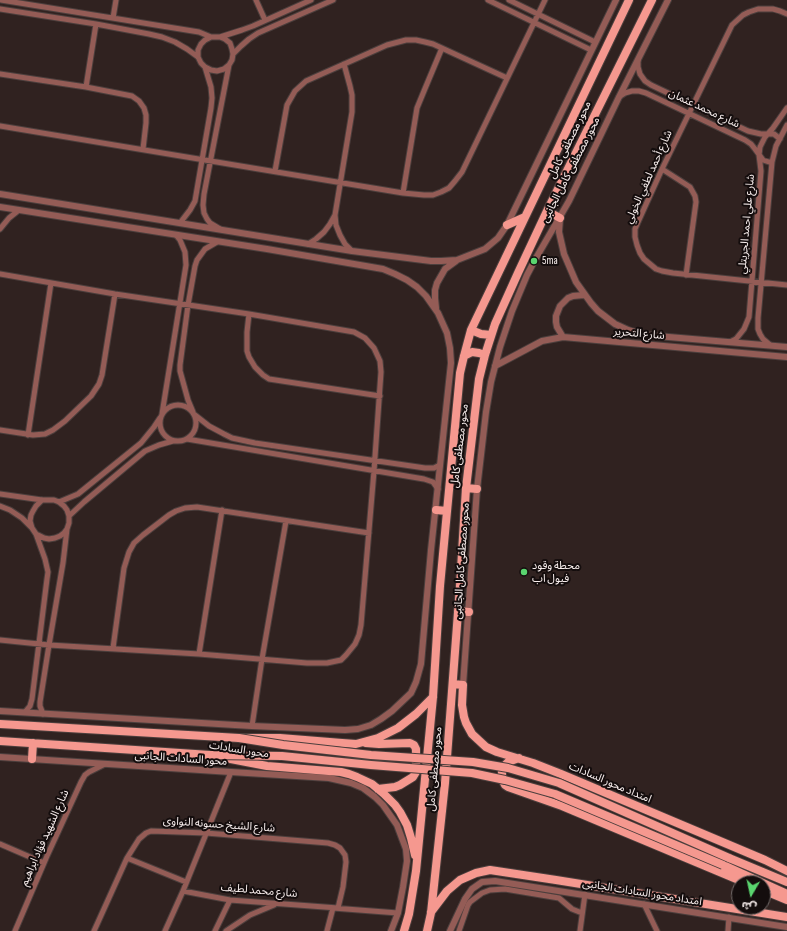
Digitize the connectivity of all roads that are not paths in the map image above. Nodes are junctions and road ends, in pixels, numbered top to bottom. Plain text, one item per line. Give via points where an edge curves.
1 (1, 0) edge
2 (116, 0) edge
3 (256, 0) edge
4 (311, 0) edge
5 (333, 0) edge
6 (488, 0) edge
7 (508, 0) edge
8 (545, 0) edge
9 (616, 0) edge
10 (629, 0) edge
11 (652, 0) edge
12 (668, 0) edge
13 (0, 9) edge
14 (538, 14) junction
15 (787, 14) edge
16 (113, 18) junction
17 (266, 20) junction
18 (534, 23) junction
19 (96, 24) junction
20 (211, 37) junction
21 (220, 37) junction
22 (595, 42) junction
23 (442, 48) junction
24 (591, 50) junction
25 (233, 54) junction
26 (198, 57) junction
27 (638, 59) junction
28 (344, 64) junction
29 (229, 65) junction
30 (205, 67) junction
31 (0, 74) edge
32 (507, 78) junction
33 (86, 88) junction
34 (619, 96) junction
35 (692, 105) junction
36 (787, 108) edge
37 (688, 113) junction
38 (787, 125) edge
39 (0, 126) edge
40 (768, 134) junction
41 (780, 139) junction
42 (143, 149) junction
43 (759, 155) junction
44 (202, 159) junction
45 (210, 161) junction
46 (772, 162) junction
47 (662, 169) junction
48 (275, 171) junction
49 (340, 182) junction
50 (403, 193) junction
51 (0, 194) edge
52 (0, 207) edge
53 (19, 210) junction
54 (547, 211) junction
55 (335, 215) junction
56 (526, 217) junction
57 (560, 218) junction
58 (180, 223) junction
59 (507, 224) junction
60 (0, 229) edge
61 (221, 230) junction
62 (176, 235) junction
63 (268, 238) junction
64 (217, 242) junction
65 (308, 244) junction
66 (267, 249) junction
67 (352, 251) junction
68 (457, 260) junction
69 (0, 274) edge
70 (686, 275) junction
71 (752, 282) junction
72 (761, 282) junction
73 (51, 283) junction
74 (787, 285) edge
75 (115, 294) junction
76 (584, 295) junction
77 (180, 304) junction
78 (188, 305) junction
79 (438, 313) junction
80 (249, 314) junction
81 (471, 330) junction
82 (491, 335) junction
83 (563, 337) junction
84 (730, 342) junction
85 (771, 346) junction
86 (787, 347) edge
87 (485, 355) junction
88 (464, 356) junction
89 (787, 357) edge
90 (495, 366) junction
91 (380, 396) junction
92 (194, 413) junction
93 (161, 416) junction
94 (0, 430) edge
95 (28, 434) junction
96 (187, 439) junction
97 (173, 441) junction
98 (375, 461) junction
99 (440, 465) junction
100 (374, 471) junction
101 (466, 488) junction
102 (438, 489) junction
103 (477, 489) junction
104 (0, 494) edge
105 (42, 500) junction
106 (59, 502) junction
107 (0, 506) edge
108 (222, 510) junction
109 (436, 510) junction
110 (447, 511) junction
111 (69, 516) junction
112 (286, 521) junction
113 (32, 528) junction
114 (67, 529) junction
115 (368, 533) junction
116 (36, 534) junction
117 (458, 611) junction
118 (469, 612) junction
119 (0, 640) edge
120 (39, 644) junction
121 (49, 645) junction
122 (113, 648) junction
123 (199, 654) junction
124 (262, 659) junction
125 (453, 684) junction
126 (463, 685) junction
127 (433, 697) junction
128 (0, 710) edge
129 (25, 712) junction
130 (43, 714) junction
131 (0, 724) edge
132 (252, 726) junction
133 (239, 738) junction
134 (0, 741) edge
135 (362, 742) junction
136 (33, 743) junction
137 (210, 755) junction
138 (0, 757) edge
139 (519, 758) junction
140 (32, 759) junction
141 (106, 764) junction
142 (231, 772) junction
143 (378, 789) junction
144 (206, 833) junction
145 (0, 844) edge
146 (127, 858) junction
147 (44, 863) junction
148 (416, 870) junction
149 (787, 871) edge
150 (731, 877) edge
151 (186, 882) junction
152 (787, 882) edge
153 (183, 891) junction
154 (771, 893) edge
155 (585, 894) junction
156 (787, 894) edge
157 (230, 900) junction
158 (787, 900) edge
159 (276, 904) junction
160 (644, 904) junction
161 (336, 908) junction
162 (398, 913) junction
163 (431, 913) junction
164 (582, 913) junction
165 (730, 917) junction
166 (787, 917) edge
167 (787, 927) edge
168 (15, 931) edge
169 (94, 931) edge
170 (165, 931) edge
171 (215, 931) edge
172 (226, 931) edge
173 (327, 931) edge
174 (391, 931) edge
175 (404, 931) edge
176 (427, 931) edge
177 (450, 931) edge
178 (459, 931) edge
179 (580, 931) edge
180 (657, 931) edge
181 (728, 931) edge

1 - 16 street
2 - 16 street
3 - 17 street
4 - 17 street
5 - 25 street via 258,33
6 - 18 street
7 - 14 street
8 - 14 street
9 - 22 street
10 - 56 main road, محور مصطفى كامل
11 - 54 main road, محور مصطفى كامل
12 - 27 street, محور مصطفى كامل الجانبى
13 - 19 street
14 - 18 street
14 - 22 street
15 - 35 street, شارع أحمد لطفي الخولي via 773,9 758,9 737,20 732,25
16 - 20 street via 199,32
17 - 21 street
18 - 24 street
18 - 32 street
19 - 26 street via 162,37
19 - 33 street
20 - 21 street
20 - 26 street via 201,44
21 - 25 street via 230,43
22 - 24 street
23 - 28 street via 425,42 406,40 387,45
23 - 32 street
23 - 50 street via 418,108
24 - 59 street
25 - 29 street
26 - 30 street
27 - 34 street, محور مصطفى كامل الجانبى
27 - 35 street, شارع محمد عثمان via 640,74 645,81
28 - 48 street via 306,81 290,97
28 - 49 street via 352,104
29 - 30 street via 217,71
29 - 45 street
30 - 44 street via 212,98
31 - 33 street
32 - 50 street via 456,181 449,188 433,195
33 - 42 street via 124,94 139,101 146,115
34 - 37 street, شارع محمد عثمان via 632,92 646,93
34 - 57 street, محور مصطفى كامل الجانبى
35 - 37 street, شارع أحمد لطفي الخولي
35 - 40 street, شارع محمد عثمان via 748,131
36 - 40 street, شارع علي احمد الجريتلي
37 - 43 street, شارع محمد عثمان via 745,140
37 - 47 street, شارع أحمد لطفي الخولي
38 - 41 street, شارع علي احمد الجريتلي
39 - 42 street
40 - 41 street, شارع محمد عثمان via 774,134
40 - 43 street, شارع علي احمد الجريتلي via 761,144
41 - 46 street, شارع علي احمد الجريتلي
42 - 44 street
43 - 46 street, شارع محمد عثمان via 766,162
43 - 71 street, شارع علي احمد الجريتلي via 761,171
44 - 45 street
44 - 58 street via 195,200
45 - 48 street
45 - 61 street via 203,205 209,221
46 - 72 street, شارع علي احمد الجريتلي
47 - 70 street via 690,187 695,196
47 - 70 street, شارع أحمد لطفي الخولي via 635,229 636,245 644,259 656,269
48 - 49 street
49 - 50 street
49 - 55 street
51 - 58 street
52 - 53 street
53 - 60 street
53 - 62 street
54 - 57 main road
54 - 82 main road, محور مصطفى كامل
55 - 65 street via 324,232
55 - 67 street via 340,235
56 - 59 main road
56 - 81 main road, محور مصطفى كامل
57 - 76 street, شارع التحرير via 559,232 564,254
57 - 90 street, محور مصطفى كامل الجانبى via 519,293
58 - 61 street
59 - 68 street via 498,238 485,249
61 - 63 street
62 - 64 street
62 - 77 street via 183,246 186,259
63 - 65 street
63 - 66 street
64 - 66 street
64 - 78 street via 206,249 197,260
65 - 67 street
66 - 79 street via 383,269 417,287
67 - 68 street via 431,261
68 - 79 street via 445,270 437,283 435,298
69 - 73 street
70 - 71 street, شارع أحمد لطفي الخولي
71 - 72 street, شارع أحمد لطفي الخولي
71 - 84 street, شارع علي احمد الجريتلي via 747,324 740,335
72 - 74 street, شارع أحمد لطفي الخولي
72 - 85 street, شارع علي احمد الجريتلي via 757,324 762,339
73 - 75 street
73 - 95 street
75 - 77 street
75 - 95 street via 103,369 97,388 66,421 53,430 39,436
76 - 83 street via 568,298 557,311 557,327
76 - 84 street, شارع التحرير via 606,318 636,333
77 - 78 street
77 - 93 street
78 - 80 street
78 - 92 street via 180,371
79 - 99 street via 447,333 451,363
80 - 91 street via 354,332 365,338 374,348 380,361
80 - 91 street via 246,332 247,351 263,376
81 - 82 main road
81 - 88 main road, محور مصطفى كامل
82 - 87 main road, محور مصطفى كامل
83 - 89 street, شارع التحرير
83 - 90 street, شارع التحرير via 542,341
84 - 85 street, شارع التحرير
85 - 86 street, شارع التحرير
87 - 88 main road via 475,352
87 - 101 main road, محور مصطفى كامل via 479,379
88 - 110 main road, محور مصطفى كامل via 460,373
90 - 103 street, محور مصطفى كامل الجانبى via 486,412
91 - 98 street
92 - 93 street via 184,406 174,405
92 - 96 street via 197,426 192,436
92 - 98 street via 216,430 232,438
93 - 97 street via 162,432
93 - 106 street via 141,443 78,494
94 - 95 street
96 - 97 street
96 - 100 street
97 - 111 street via 145,451
98 - 99 street via 425,468
98 - 100 street
99 - 102 street
100 - 102 street via 424,479 433,482
100 - 115 street
101 - 103 main road
101 - 117 main road, محور مصطفى كامل
102 - 109 street
103 - 118 street, محور مصطفى كامل الجانبى
104 - 105 street
105 - 106 street
105 - 113 street via 32,510
106 - 111 street
107 - 113 street via 22,518
108 - 112 street
108 - 122 street via 190,507 180,510 169,515 134,543 124,568
108 - 123 street
109 - 110 main road
109 - 132 street via 421,664 411,693 382,719 358,729
110 - 127 main road, محور مصطفى كامل
111 - 114 street
112 - 115 street
112 - 124 street
113 - 116 street
114 - 116 street via 60,536 49,539
114 - 121 street
115 - 124 street via 361,625 358,638 351,650 340,660 327,663
116 - 120 street via 48,572
117 - 118 main road
117 - 125 main road, محور مصطفى كامل
118 - 126 street, محور مصطفى كامل الجانبى
119 - 120 street
120 - 121 street
120 - 129 street via 31,703
121 - 122 street
121 - 130 street via 40,702
122 - 123 street
123 - 124 street
124 - 132 street
125 - 126 main road
125 - 163 main road, محور مصطفى كامل
126 - 139 main road, امتداد محور السادات via 463,711 472,734 486,747
127 - 135 main road, محور السادات via 398,728 378,738
127 - 148 main road, محور مصطفى كامل
128 - 129 street
129 - 130 street
130 - 132 street
131 - 133 main road, محور السادات
133 - 135 main road, محور السادات via 280,738 356,744
133 - 152 main road, bridge via 283,745 473,762 508,768 559,783
134 - 136 main road, محور السادات
135 - 143 main road via 410,743 416,749 416,772 413,777 395,787
136 - 137 main road, محور السادات
136 - 140 main road
137 - 143 main road, محور السادات via 267,766 341,772 361,778
137 - 156 main road, bridge via 282,756 472,774 505,780 555,794
138 - 140 street, محور السادات الجانبى
139 - 149 main road, امتداد محور السادات
139 - 150 main road via 508,762 502,770 502,780 508,787 580,813
140 - 141 street, محور السادات الجانبى
141 - 142 street, محور السادات الجانبى
141 - 147 street, شارع الشهيد فؤاد ابراهيم via 91,770 83,778
142 - 144 street
142 - 162 street, محور السادات الجانبى via 329,778 351,783 375,797 397,824 406,849 407,861
143 - 148 main road, محور السادات via 395,805 404,819 413,846
144 - 146 street, شارع الشيخ حسونه النواوى via 151,831 139,839
144 - 151 street
144 - 161 street, شارع الشيخ حسونه النواوى via 335,845 343,852 346,862 343,886
145 - 147 street
146 - 151 street
146 - 169 street, شارع الشيخ حسونه النواوى
147 - 168 street, شارع الشهيد فؤاد ابراهيم
148 - 175 main road, محور مصطفى كامل
151 - 153 street
153 - 157 street, شارع محمد لطيف
153 - 170 street
154 - 158 main road
155 - 160 street, امتداد محور السادات الجانبى
155 - 164 street
155 - 177 street, امتداد محور السادات الجانبى via 495,880 482,882 472,889 465,899
157 - 159 street, شارع محمد لطيف
157 - 171 street
159 - 161 street, شارع محمد لطيف
159 - 172 street via 250,915
160 - 165 street, امتداد محور السادات الجانبى
160 - 180 street
161 - 162 street, شارع محمد لطيف
161 - 173 street, شارع الشيخ حسونه النواوى
162 - 174 street
163 - 166 main road via 447,891 457,883 468,876 490,870
163 - 176 main road, محور مصطفى كامل
164 - 178 street via 572,909 559,898 505,889 490,890 470,902
164 - 179 street
165 - 167 street, امتداد محور السادات الجانبى
165 - 181 street

